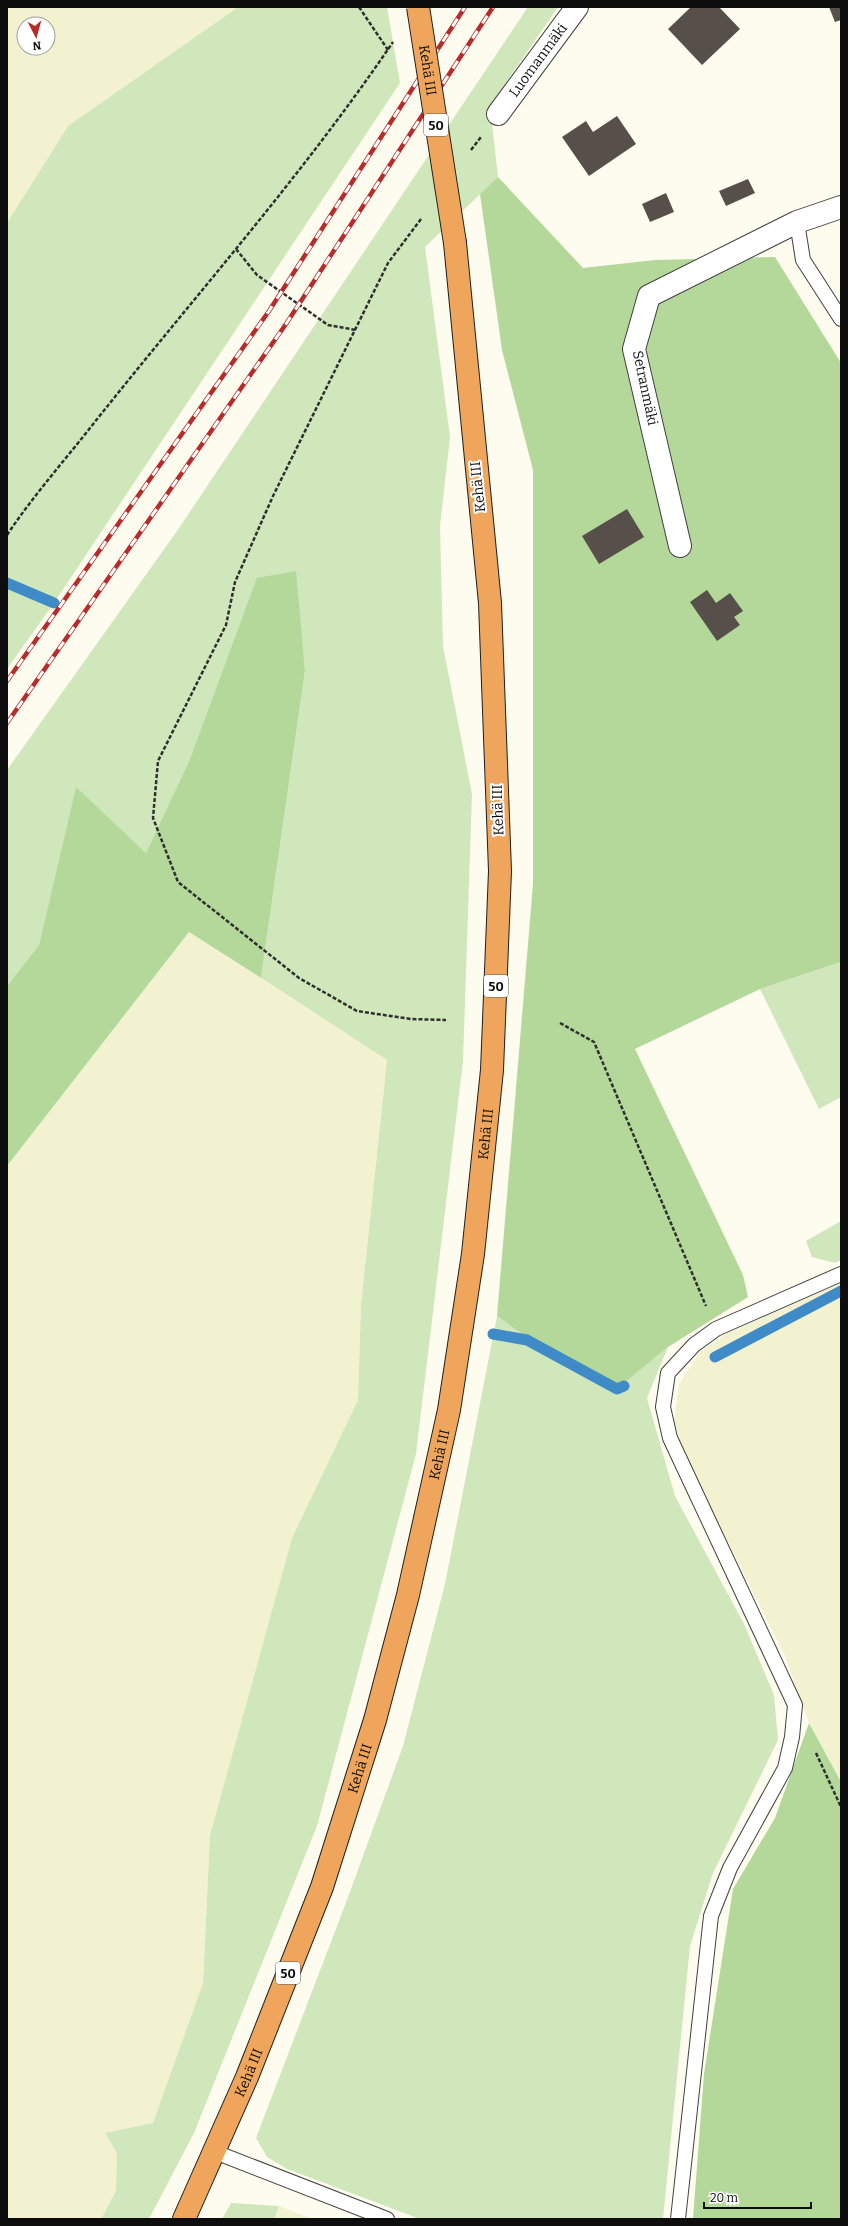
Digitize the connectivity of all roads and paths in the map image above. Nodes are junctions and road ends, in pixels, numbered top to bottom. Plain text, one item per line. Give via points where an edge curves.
1 (358, 7) edge
2 (418, 7) edge
3 (578, 7) edge
4 (396, 37) dead end
5 (388, 50) junction
6 (498, 114) joint
7 (470, 151) dead end
8 (841, 207) edge
9 (425, 213) dead end
10 (797, 222) junction
11 (236, 249) junction
12 (841, 319) edge
13 (356, 330) junction
14 (7, 535) edge
15 (680, 546) dead end
16 (446, 1020) dead end
17 (560, 1023) dead end
18 (841, 1274) edge
19 (716, 1329) junction
20 (795, 1705) junction
21 (841, 1807) edge
22 (215, 2152) junction
23 (184, 2219) edge
24 (387, 2219) edge
25 (678, 2219) edge

1 - 5 path
2 - 22 highway, Kehä III / 50, bridge via 455,243 490,603 500,871 492,1070 473,1254 449,1410 408,1595 375,1720 322,1887
3 - 6 street, Luomanmäki
4 - 5 path
5 - 11 path via 342,115
6 - 7 path
8 - 10 street, Setranmäki
9 - 13 path via 388,263
10 - 12 lane via 803,260
10 - 15 street, Setranmäki via 649,296 634,349
11 - 13 path via 257,274 328,325
11 - 14 path via 167,330
13 - 16 path via 273,496 235,582 226,625 158,762 153,818 178,882 299,978 357,1011 411,1019
17 - 19 path via 594,1042
18 - 19 lane
19 - 20 lane via 694,1345 668,1373 663,1407 670,1438
20 - 21 path
20 - 25 lane via 786,1768 730,1868 711,1916
22 - 23 highway, Kehä III / 50
22 - 24 lane

